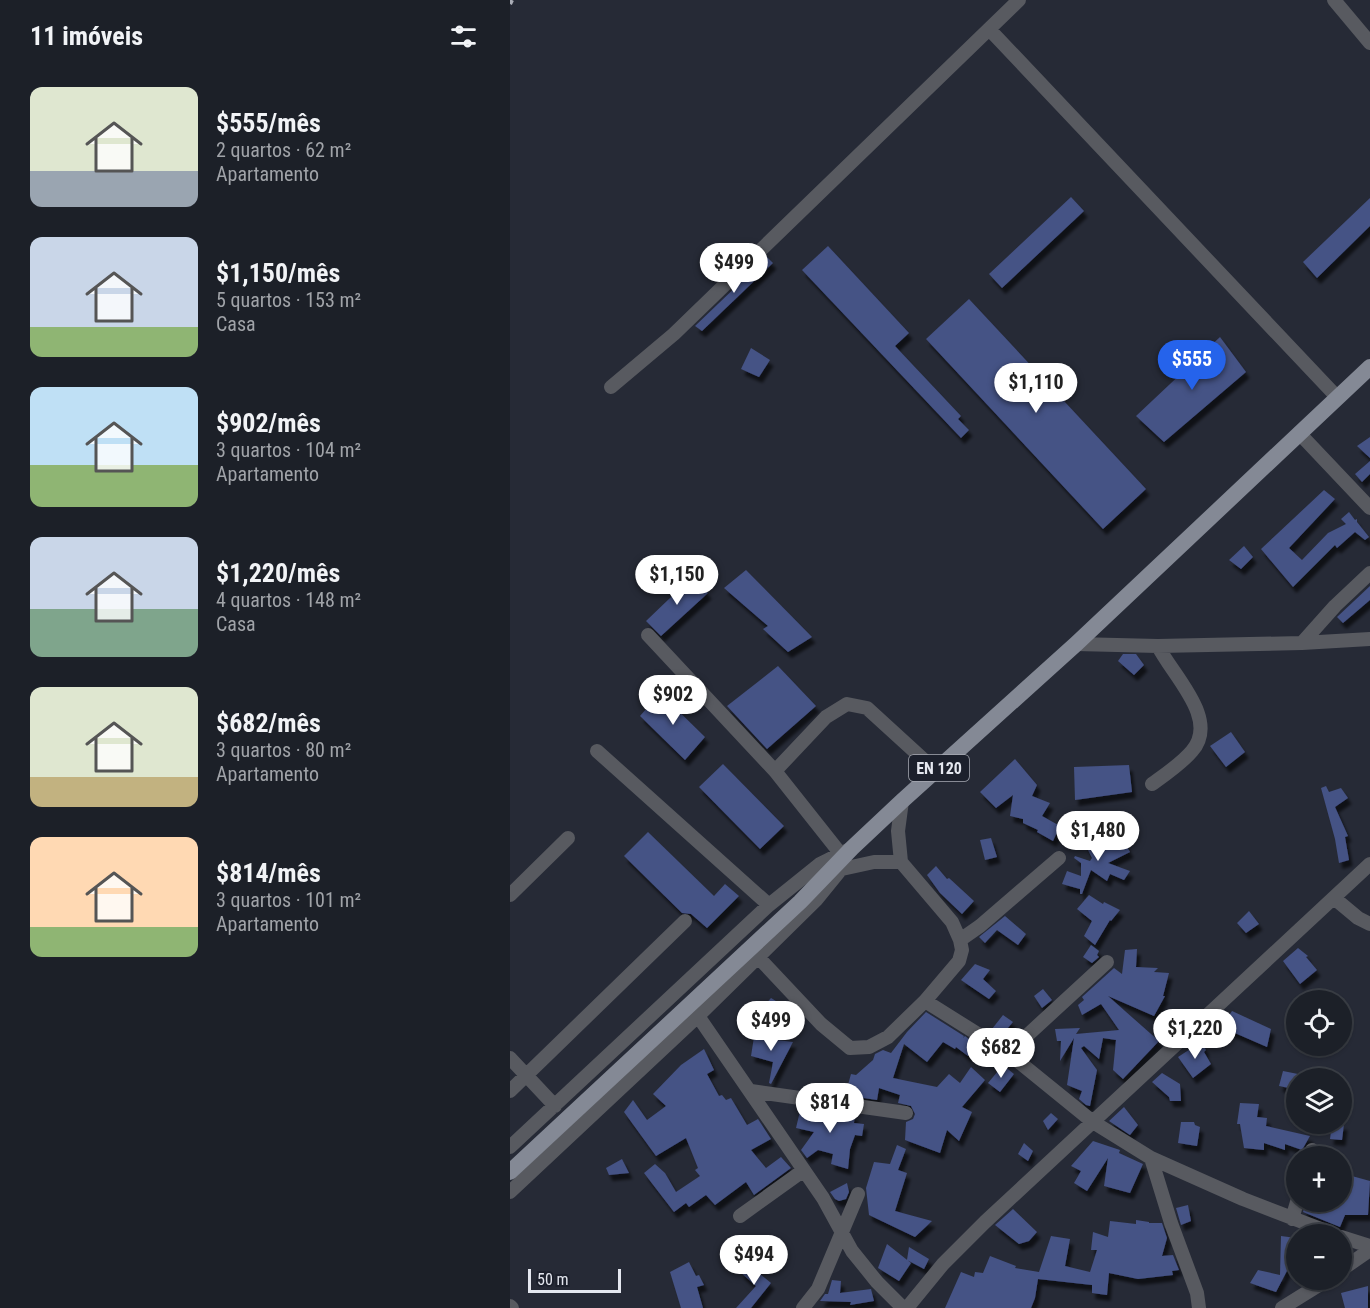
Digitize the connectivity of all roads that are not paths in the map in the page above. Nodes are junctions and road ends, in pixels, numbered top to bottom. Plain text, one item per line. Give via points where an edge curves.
1 (1019, 0) edge
2 (1334, 0) edge
3 (988, 29) junction
4 (1370, 43) edge
5 (1370, 367) edge
6 (611, 387) dead end
7 (1337, 397) junction
8 (1299, 433) junction
9 (1370, 508) edge
10 (1370, 573) edge
11 (648, 635) dead end
12 (1370, 639) edge
13 (1302, 643) junction
14 (1076, 644) junction
15 (1158, 646) junction
16 (597, 751) dead end
17 (775, 771) junction
18 (936, 771) junction
19 (1152, 784) dead end
20 (902, 801) junction
21 (568, 838) dead end
22 (846, 851) junction
23 (1059, 858) dead end
24 (901, 862) junction
25 (1370, 864) edge
26 (842, 868) junction
27 (510, 895) edge
28 (1334, 897) junction
29 (769, 905) junction
30 (685, 921) dead end
31 (1370, 924) edge
32 (960, 940) junction
33 (758, 957) junction
34 (1107, 962) dead end
35 (925, 1001) junction
36 (698, 1016) junction
37 (1008, 1053) junction
38 (510, 1058) edge
39 (526, 1075) junction
40 (510, 1091) edge
41 (751, 1091) junction
42 (555, 1106) junction
43 (906, 1113) dead end
44 (1093, 1122) junction
45 (510, 1147) edge
46 (1151, 1158) junction
47 (804, 1170) junction
48 (510, 1172) edge
49 (510, 1192) edge
50 (858, 1194) dead end
51 (1294, 1212) edge
52 (740, 1216) dead end
53 (1292, 1219) junction
54 (1306, 1224) edge
55 (842, 1233) junction
56 (1352, 1241) edge
57 (1370, 1248) edge
58 (1352, 1262) edge
59 (1311, 1290) edge
60 (803, 1308) edge
61 (905, 1308) edge
62 (1199, 1308) edge
63 (1282, 1308) edge

1 - 3 street
2 - 4 street
3 - 6 street via 674,334
3 - 7 street
5 - 7 main road, EN 120
7 - 8 main road, EN 120
8 - 9 street
8 - 14 main road, EN 120
10 - 13 street
11 - 17 street
12 - 13 street
13 - 15 street
14 - 15 street
14 - 18 main road, EN 120
15 - 19 street via 1201,723 1194,750
16 - 29 street
17 - 18 street via 826,717 847,704 867,708
17 - 22 street
18 - 20 main road, EN 120
20 - 22 main road, EN 120
20 - 24 street via 898,831
21 - 27 street
22 - 26 street
22 - 29 street via 811,870
22 - 48 main road, EN 120 via 800,902
23 - 32 street
24 - 26 street
24 - 32 street via 952,922
25 - 28 street
26 - 33 street via 816,900
28 - 31 street
28 - 44 street
29 - 42 street
30 - 39 street
32 - 35 street via 959,961
33 - 35 street via 821,1024 850,1048 869,1047 888,1037
33 - 36 street
34 - 37 street
35 - 37 street
36 - 41 street
36 - 49 street
37 - 44 street
38 - 39 street
39 - 40 street
39 - 42 street
41 - 43 street
41 - 47 street
42 - 45 street
44 - 46 street
44 - 61 street via 943,1264
46 - 53 street
46 - 62 street
47 - 52 street
47 - 55 street
50 - 55 street
51 - 53 street
53 - 54 street
55 - 60 street via 818,1289
55 - 61 street via 878,1282
56 - 57 street
57 - 58 street
59 - 63 street

